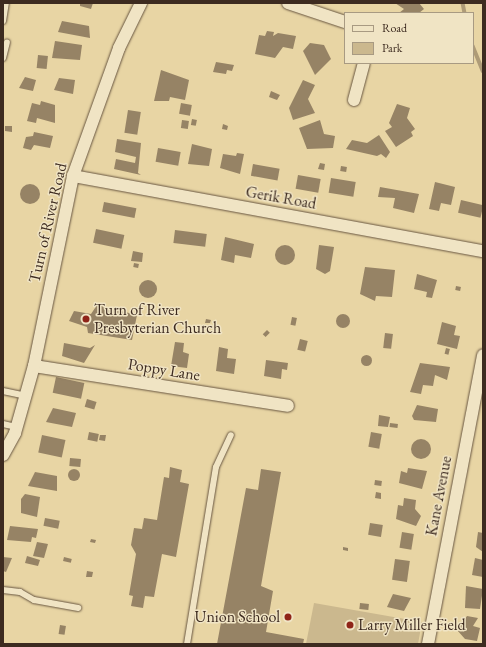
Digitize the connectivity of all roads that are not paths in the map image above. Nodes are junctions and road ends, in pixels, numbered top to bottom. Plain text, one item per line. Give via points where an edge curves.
1 (6, 3) edge
2 (141, 3) edge
3 (288, 3) edge
4 (3, 20) edge
5 (344, 22) edge
6 (7, 42) dead end
7 (3, 58) edge
8 (364, 64) edge
9 (354, 100) dead end
10 (74, 176) junction
11 (483, 251) edge
12 (483, 355) edge
13 (34, 366) junction
14 (3, 391) edge
15 (26, 396) junction
16 (288, 406) dead end
17 (3, 424) edge
18 (16, 427) junction
19 (231, 435) dead end
20 (3, 455) edge
21 (3, 590) edge
22 (78, 608) dead end
23 (187, 644) edge
24 (428, 644) edge

1 - 4 lane
2 - 10 street, Turn of River Road via 119,48
3 - 5 street
6 - 7 lane
8 - 9 street
10 - 11 street, Gerik Road
10 - 13 street, Turn of River Road
12 - 24 street, Kane Avenue
13 - 15 street, Turn of River Road
13 - 16 street, Poppy Lane
14 - 15 lane
15 - 18 street, Turn of River Road
17 - 18 lane
18 - 20 street, Turn of River Road
19 - 23 lane via 216,467
21 - 22 lane via 20,592 34,600

